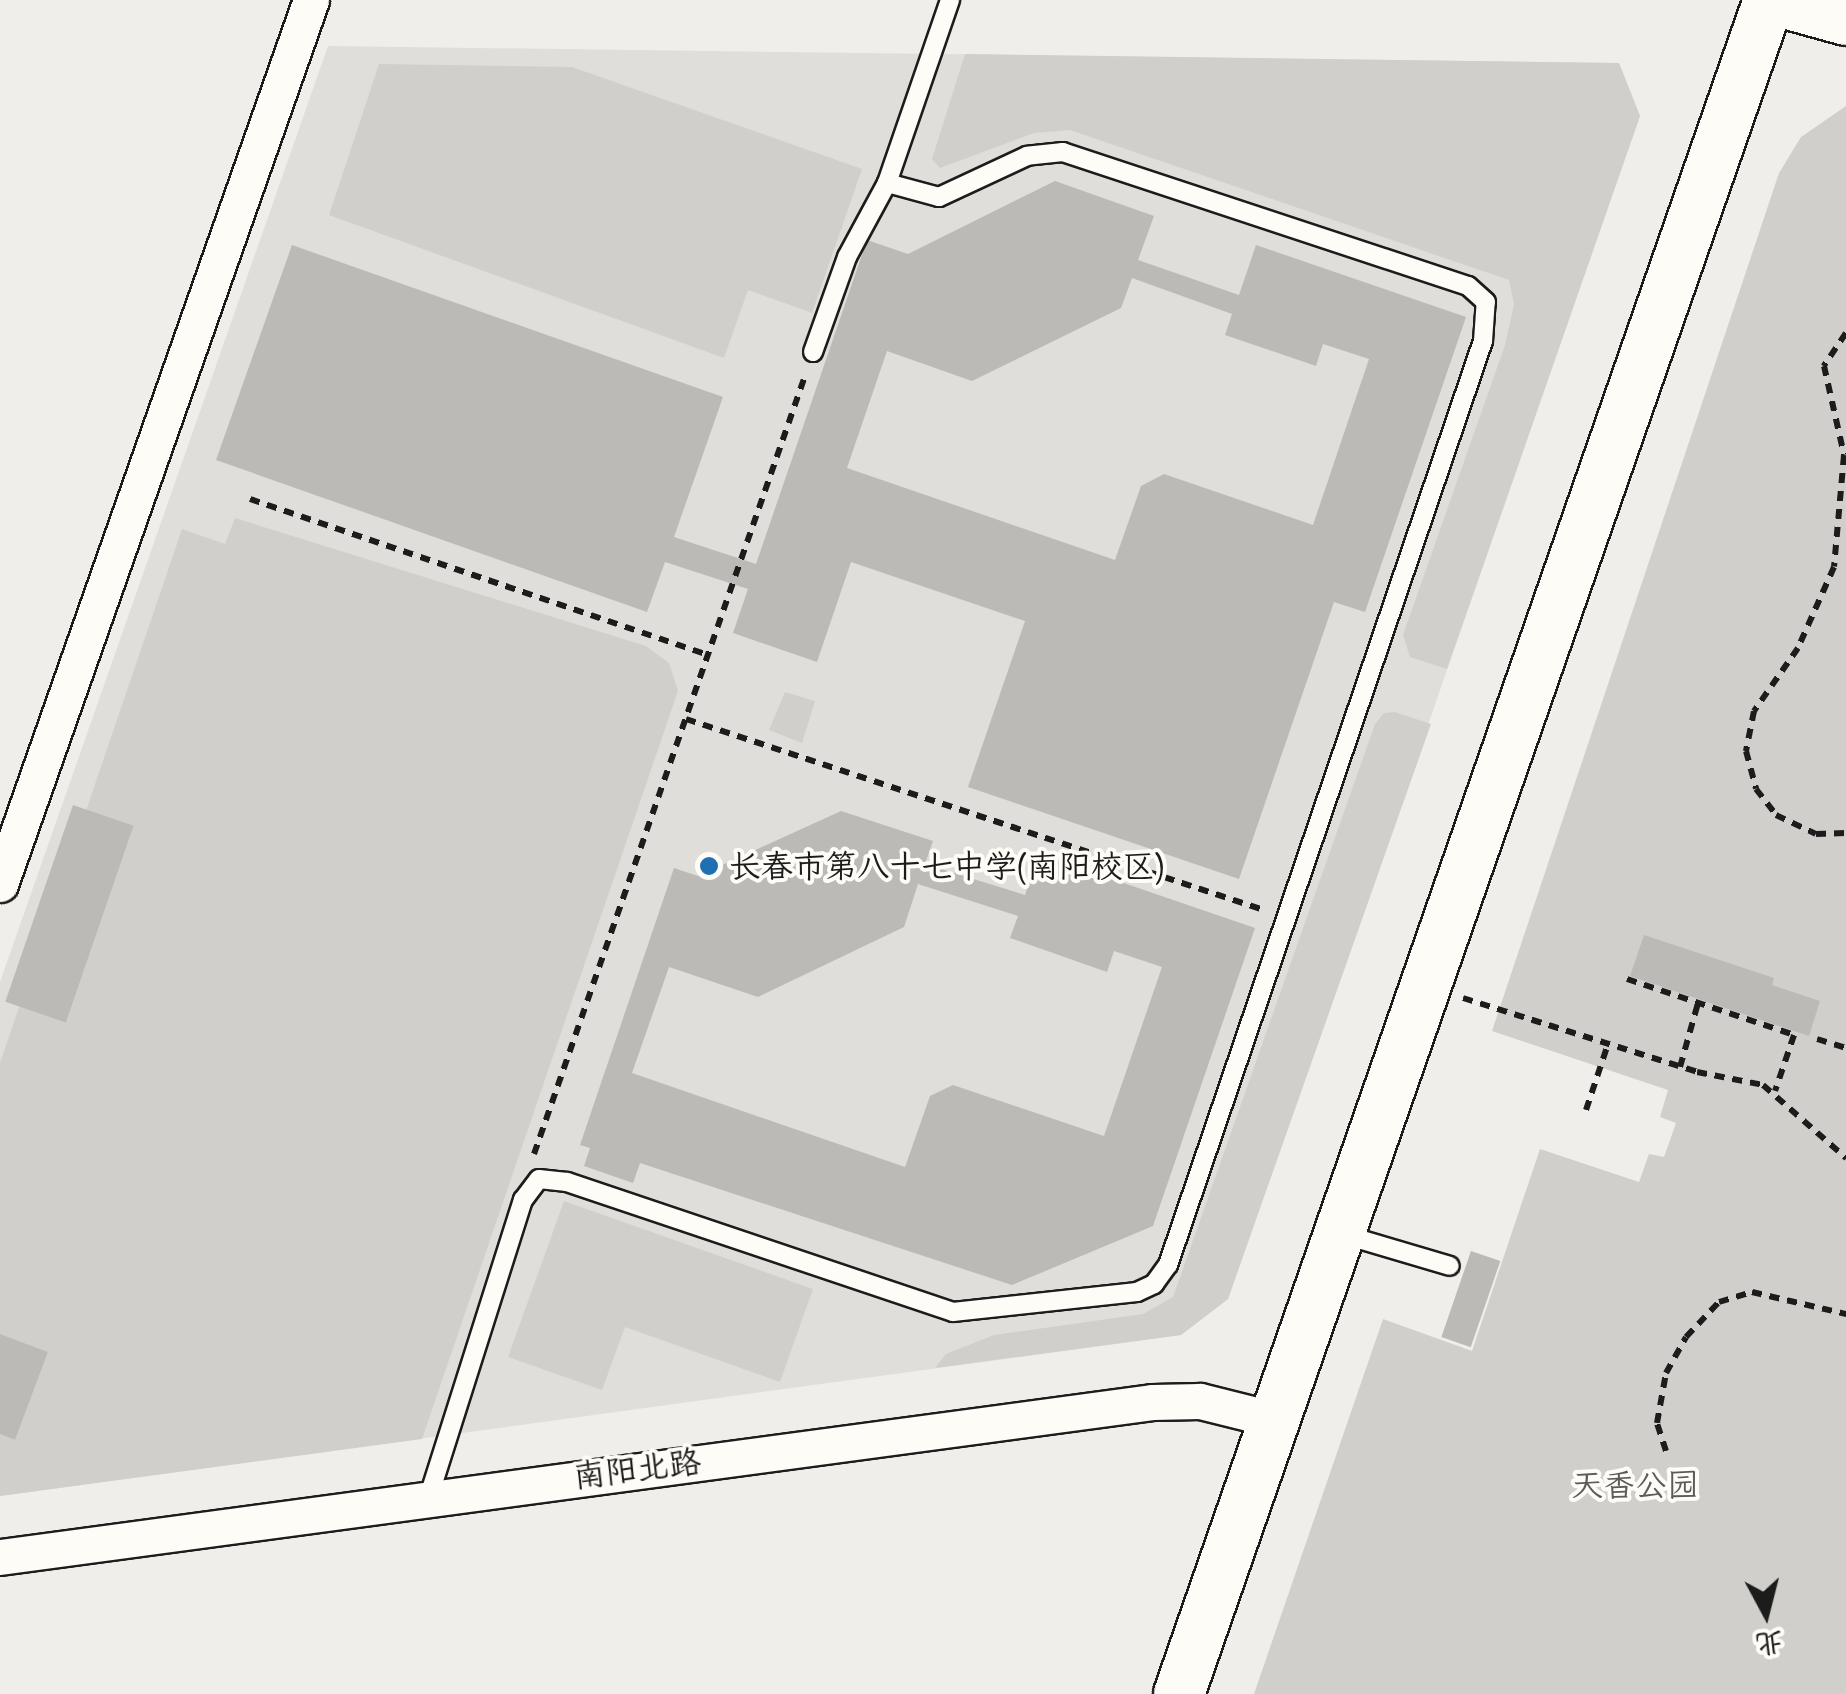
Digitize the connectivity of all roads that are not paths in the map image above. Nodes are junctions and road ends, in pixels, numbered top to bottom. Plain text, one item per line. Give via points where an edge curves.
1 (311, 0) edge
2 (950, 0) edge
3 (1771, 0) edge
4 (1846, 20) edge
5 (887, 183) junction
6 (813, 352) road end
7 (0, 884) edge
8 (1339, 1234) junction
9 (1450, 1266) dead end
10 (1272, 1418) junction
11 (429, 1496) junction
12 (0, 1557) edge
13 (1179, 1694) edge

1 - 7 street
2 - 5 lane
3 - 4 street
3 - 8 street
5 - 6 lane via 847,257
5 - 11 lane via 939,197 1027,156 1063,152 1468,286 1486,302 1484,341 1168,1266 1147,1288 975,1312 942,1310 567,1182 532,1182
8 - 9 lane
8 - 10 street
10 - 11 street, 南阳北路 via 1175,1400
10 - 13 street
11 - 12 street, 南阳北路

